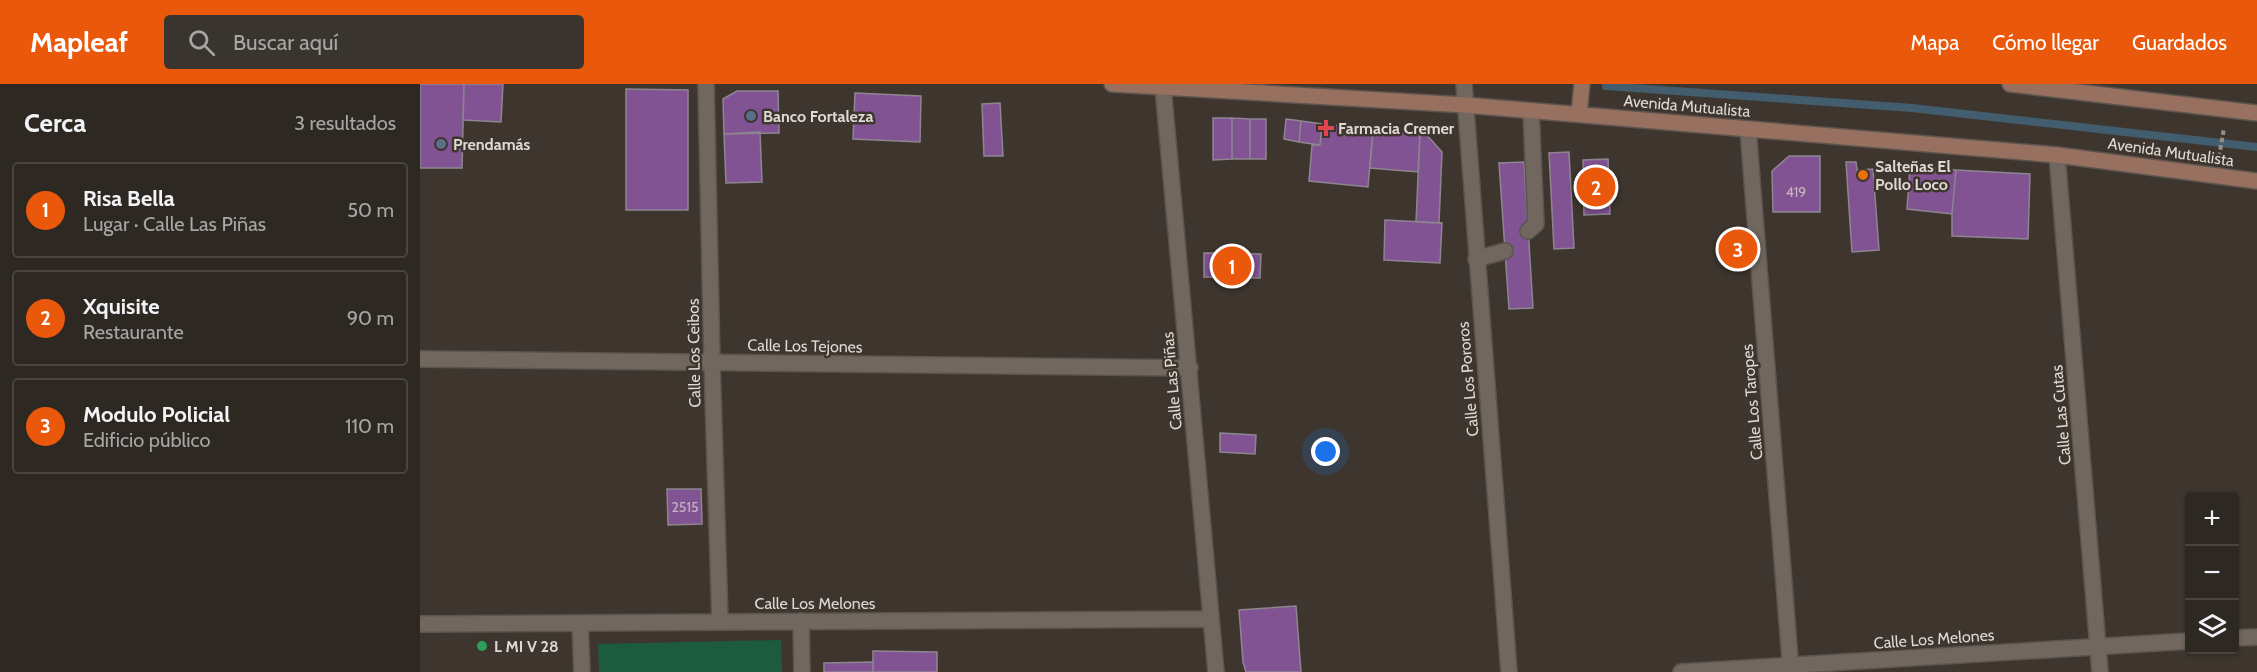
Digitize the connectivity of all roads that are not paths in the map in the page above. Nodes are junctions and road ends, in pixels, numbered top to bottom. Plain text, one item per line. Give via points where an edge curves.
1 (706, 84) edge
2 (1112, 84) edge
3 (1582, 84) edge
4 (2010, 84) edge
5 (1164, 87) junction
6 (1464, 96) edge
7 (1579, 110) junction
8 (1531, 111) junction
9 (2257, 113) edge
10 (1748, 129) junction
11 (2057, 155) junction
12 (2257, 182) edge
13 (1528, 231) dead end
14 (1505, 251) dead end
15 (1476, 259) junction
16 (420, 359) edge
17 (712, 363) junction
18 (1190, 368) junction
19 (1211, 619) junction
20 (801, 621) junction
21 (720, 622) junction
22 (580, 623) junction
23 (420, 624) edge
24 (2257, 637) edge
25 (2239, 638) edge
26 (2185, 641) edge
27 (2098, 646) junction
28 (1791, 669) edge
29 (582, 672) edge
30 (802, 672) edge
31 (1216, 672) edge
32 (1509, 672) edge
33 (1682, 672) edge
34 (2100, 672) edge

1 - 17 street, Calle Los Ceibos
2 - 5 main road, Avenida Mutualista
3 - 7 main road
4 - 9 main road
5 - 6 main road, Avenida Mutualista
5 - 18 street, Calle Las Piñas
6 - 8 main road, Avenida Mutualista
6 - 15 street, Calle Los Pororos
7 - 8 main road, Avenida Mutualista
7 - 10 main road, Avenida Mutualista
8 - 13 street via 1536,224
10 - 11 main road, Avenida Mutualista
10 - 28 street, Calle Los Taropes
11 - 12 main road, Avenida Mutualista
11 - 27 street, Calle Las Cutas
14 - 15 street
15 - 32 street, Calle Los Pororos
16 - 17 street, Calle Los Tejones
17 - 18 street, Calle Los Tejones
17 - 21 street, Calle Los Ceibos
18 - 19 street, Calle Las Piñas
19 - 20 street, Calle Los Melones
19 - 31 street, Calle Las Piñas
20 - 21 street, Calle Los Melones
20 - 30 street
21 - 22 street, Calle Los Melones
22 - 23 street, Calle Los Melones
22 - 29 street
24 - 25 street
26 - 27 street, Calle Los Melones
27 - 28 street, Calle Los Melones
27 - 34 street, Calle Las Cutas
28 - 33 street, Calle Los Melones

